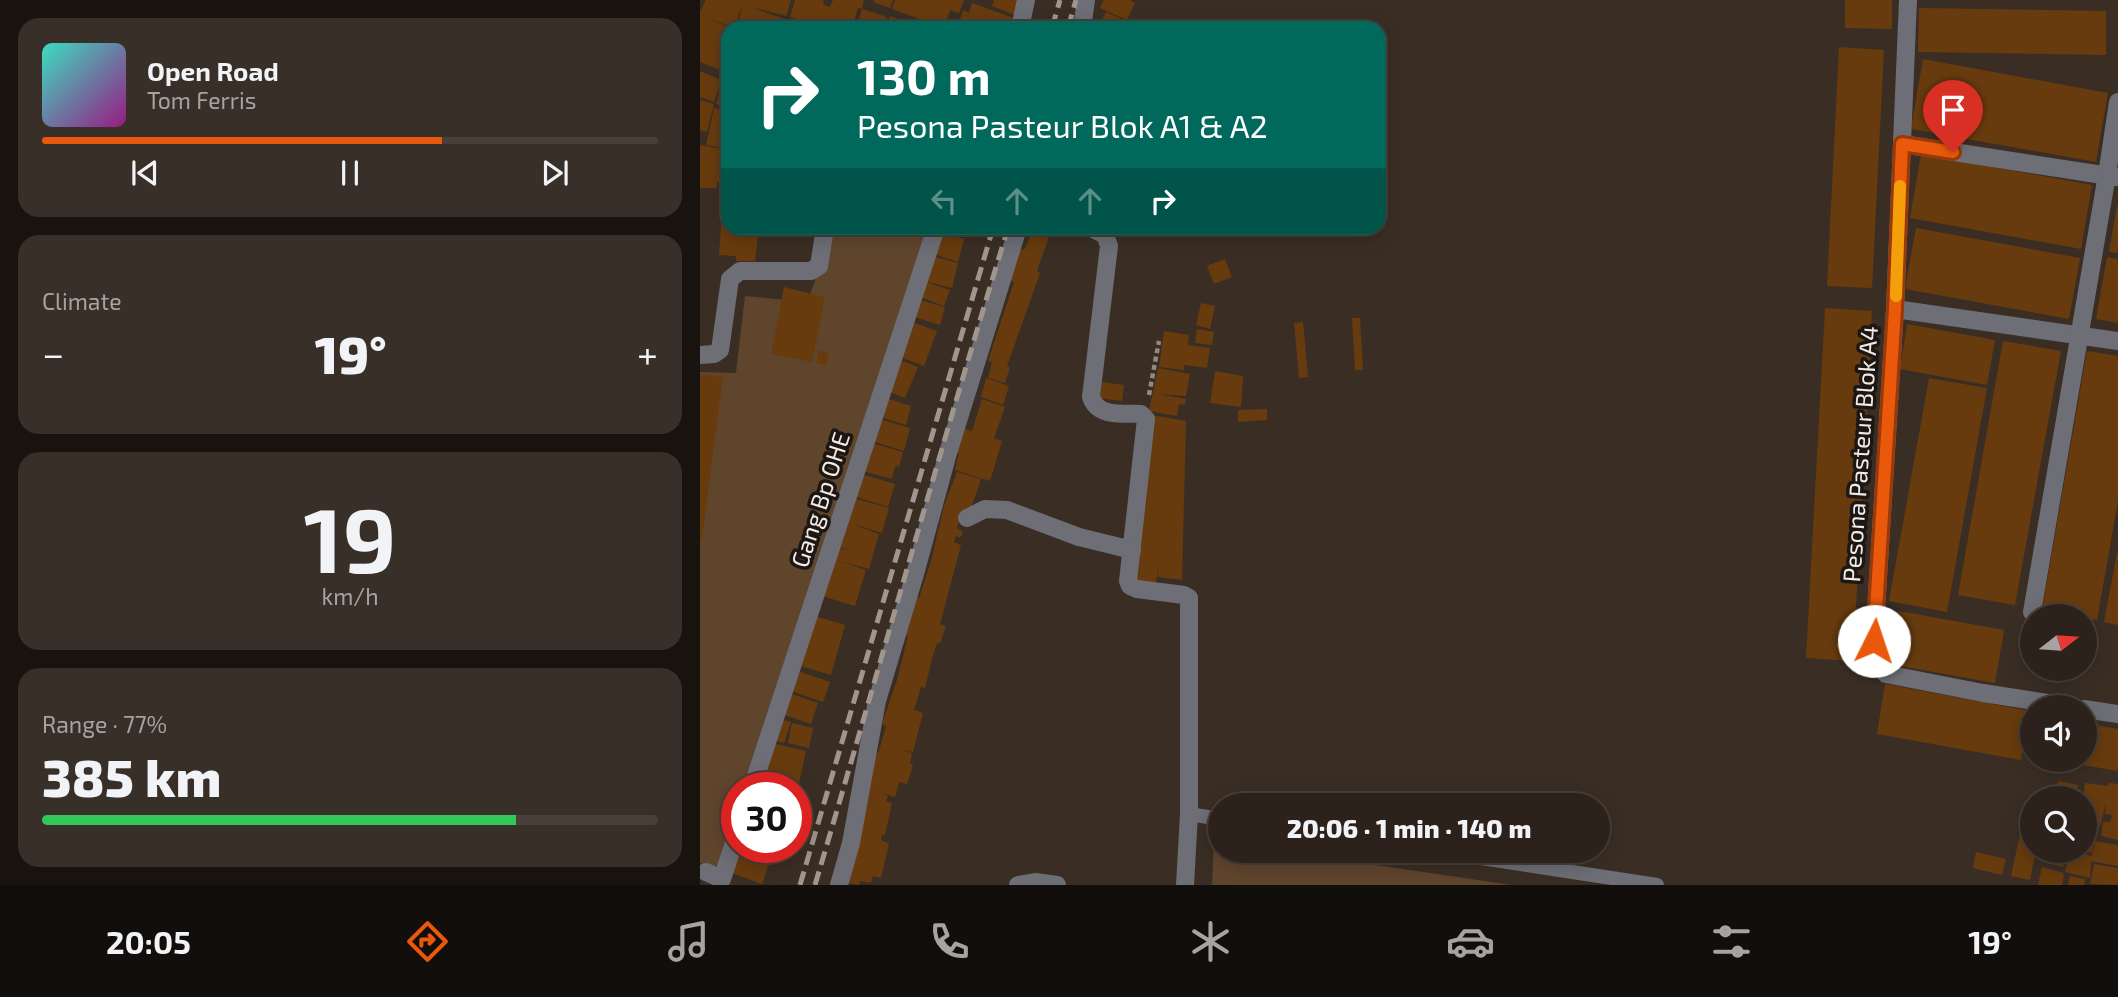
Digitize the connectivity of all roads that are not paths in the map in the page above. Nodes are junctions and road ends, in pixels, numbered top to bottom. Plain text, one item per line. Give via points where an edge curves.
1 (1026, 0) edge
2 (1086, 0) edge
3 (1908, 0) edge
4 (1022, 21) edge
5 (1083, 21) edge
6 (2118, 102) edge
7 (1902, 144) junction
8 (2113, 176) edge
9 (824, 235) edge
10 (934, 235) edge
11 (1016, 235) edge
12 (1105, 235) edge
13 (1895, 309) junction
14 (2078, 335) junction
15 (2118, 341) edge
16 (700, 355) edge
17 (967, 518) dead end
18 (1132, 550) junction
19 (2033, 604) edge
20 (2020, 699) edge
21 (2097, 711) edge
22 (2118, 714) edge
23 (757, 772) edge
24 (1189, 814) junction
25 (1208, 817) edge
26 (721, 858) edge
27 (1514, 863) edge
28 (708, 877) edge
29 (844, 884) edge
30 (1018, 885) edge
31 (1057, 885) edge
32 (1185, 885) edge
33 (1657, 885) edge

1 - 4 street
2 - 5 street
3 - 7 street, Pesona Pasteur Blok A4
6 - 8 street
7 - 8 street
7 - 13 street, Pesona Pasteur Blok A4
8 - 14 street
9 - 16 street via 819,266 811,271 735,274 730,279 720,350
10 - 23 street, Gang Bp OHE
11 - 29 street via 877,701
12 - 18 street via 1109,246 1091,397 1102,412 1141,414 1146,419
13 - 14 street
13 - 20 street, Pesona Pasteur Blok A4 via 1876,659 1886,674
14 - 15 street
14 - 19 street
17 - 18 street via 985,509 1007,510 1079,537
18 - 24 street via 1130,586 1189,598
21 - 22 street
24 - 25 lane
24 - 32 street
26 - 28 street
27 - 33 lane
30 - 31 street

